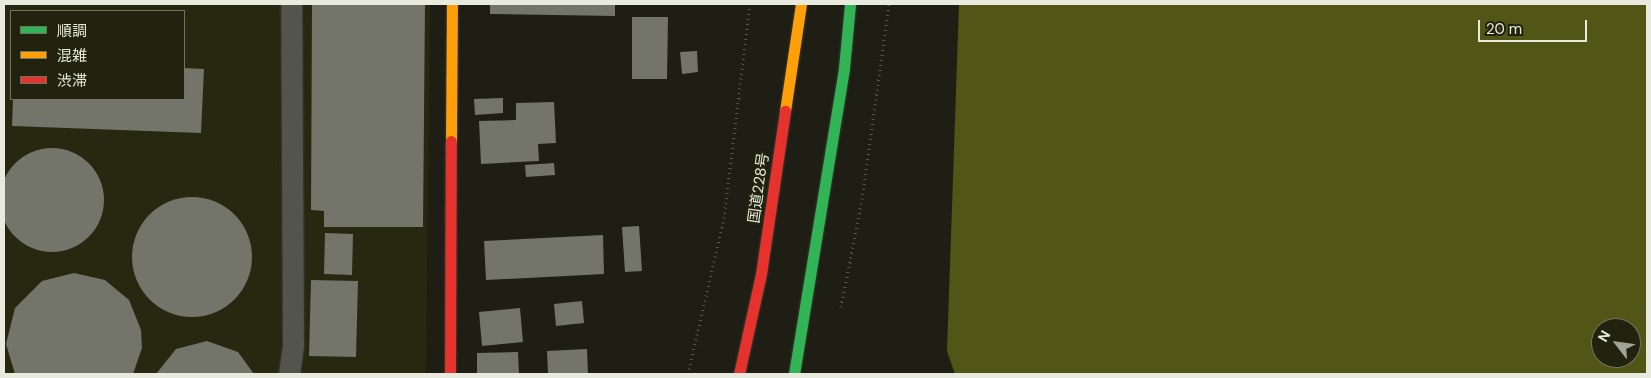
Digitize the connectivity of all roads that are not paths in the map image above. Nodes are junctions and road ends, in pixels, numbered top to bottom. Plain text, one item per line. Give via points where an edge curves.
1 (291, 4) edge
2 (452, 4) edge
3 (801, 4) edge
4 (850, 4) edge
5 (289, 374) edge
6 (450, 374) edge
7 (738, 374) edge
8 (794, 374) edge

1 - 5 lane
2 - 6 main road
3 - 7 main road, 国道228号 via 761,274
4 - 8 main road via 844,68

